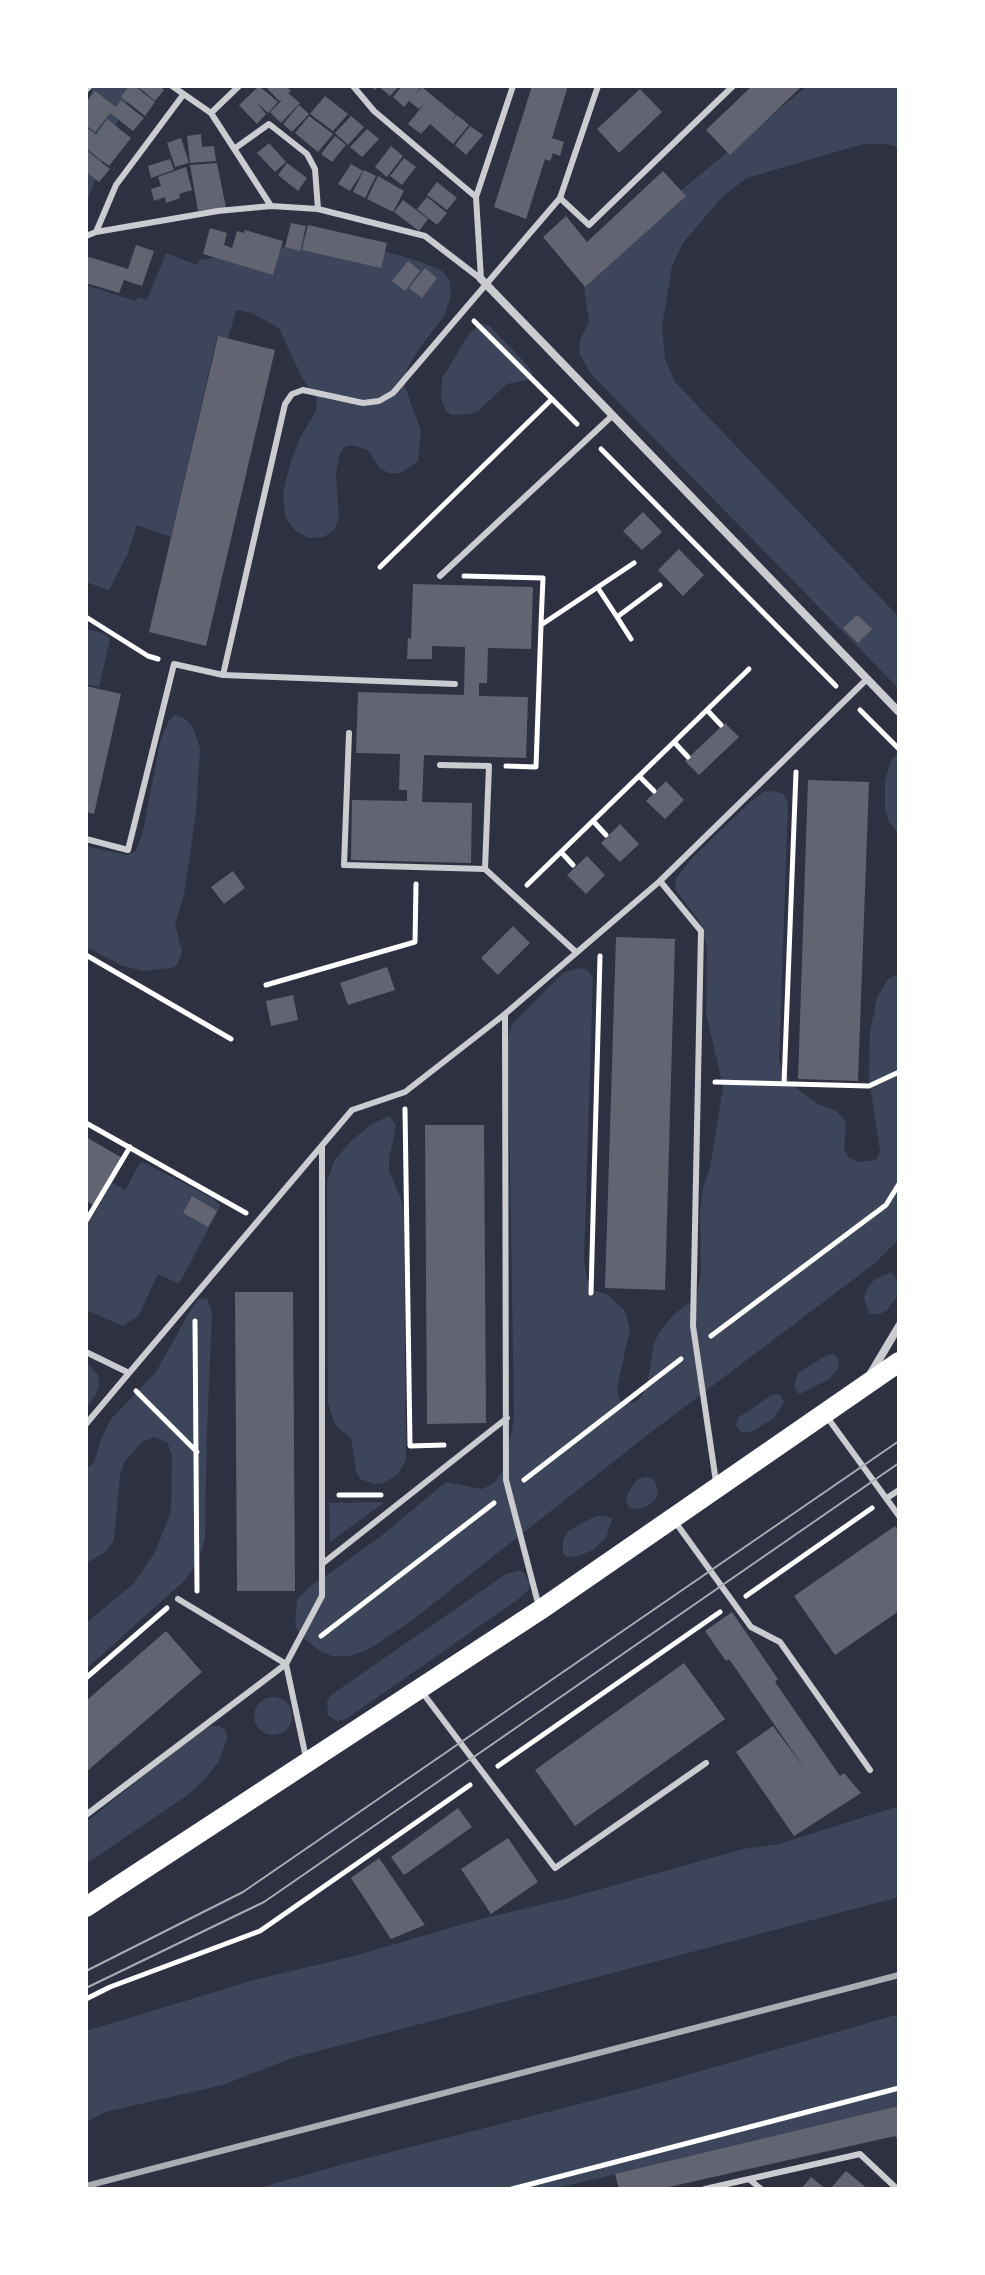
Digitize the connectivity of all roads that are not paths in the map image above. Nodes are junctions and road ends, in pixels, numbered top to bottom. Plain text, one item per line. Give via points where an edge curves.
1 (172, 86) edge
2 (239, 86) edge
3 (353, 86) edge
4 (513, 86) edge
5 (598, 86) edge
6 (733, 86) edge
7 (183, 95) junction
8 (211, 113) junction
9 (234, 149) junction
10 (476, 197) junction
11 (560, 198) junction
12 (271, 206) junction
13 (318, 209) junction
14 (96, 232) junction
15 (86, 236) edge
16 (484, 282) junction
17 (613, 415) junction
18 (440, 576) road end
19 (223, 675) junction
20 (867, 679) junction
21 (455, 684) dead end
22 (899, 712) edge
23 (349, 733) dead end
24 (440, 765) dead end
25 (86, 839) edge
26 (485, 869) junction
27 (660, 881) junction
28 (576, 952) junction
29 (505, 1014) junction
30 (322, 1146) junction
31 (899, 1326) edge
32 (86, 1352) edge
33 (899, 1362) edge
34 (127, 1376) junction
35 (863, 1387) junction
36 (825, 1414) junction
37 (507, 1418) junction
38 (86, 1424) edge
39 (717, 1489) junction
40 (899, 1490) edge
41 (887, 1498) junction
42 (899, 1516) edge
43 (673, 1520) junction
44 (322, 1564) junction
45 (178, 1599) road end
46 (540, 1610) junction
47 (286, 1664) junction
48 (419, 1689) junction
49 (306, 1762) junction
50 (706, 1763) dead end
51 (870, 1770) dead end
52 (86, 1815) edge
53 (86, 1907) edge
54 (749, 2179) junction
55 (895, 2187) dead end
56 (705, 2189) edge
57 (761, 2189) edge

1 - 7 lane
2 - 8 lane
3 - 10 lane via 374,111
4 - 10 lane
5 - 11 lane
6 - 11 lane via 589,225
7 - 8 lane
7 - 14 lane via 116,185
8 - 9 lane
9 - 12 lane
9 - 13 lane via 269,124 307,154 315,169
10 - 16 lane
11 - 16 lane
12 - 13 lane
12 - 14 lane
13 - 16 lane via 425,236
14 - 15 lane
16 - 17 street
16 - 19 lane via 393,393 363,403 303,390 285,404
17 - 18 lane
17 - 20 street
19 - 21 lane
19 - 25 lane via 174,664 128,850
20 - 22 street
20 - 27 lane
23 - 26 lane via 344,865
24 - 26 lane via 489,766
26 - 28 lane
27 - 28 lane
27 - 39 lane via 701,931 693,1326
28 - 29 lane
29 - 30 lane via 405,1092 352,1110
29 - 37 lane
30 - 34 lane
30 - 44 lane
31 - 35 street
32 - 34 lane
33 - 35 main road
34 - 38 lane
35 - 36 main road
36 - 39 main road
36 - 41 lane
37 - 44 lane
37 - 46 lane via 506,1480
39 - 43 main road
40 - 41 lane
41 - 42 lane
43 - 46 main road
43 - 51 lane via 751,1627 780,1642
44 - 47 lane via 322,1596
45 - 47 lane
46 - 48 main road
47 - 49 lane
47 - 52 lane
48 - 49 main road
48 - 50 lane via 555,1868
49 - 53 main road
54 - 55 lane via 860,2154
54 - 56 lane
54 - 57 lane

